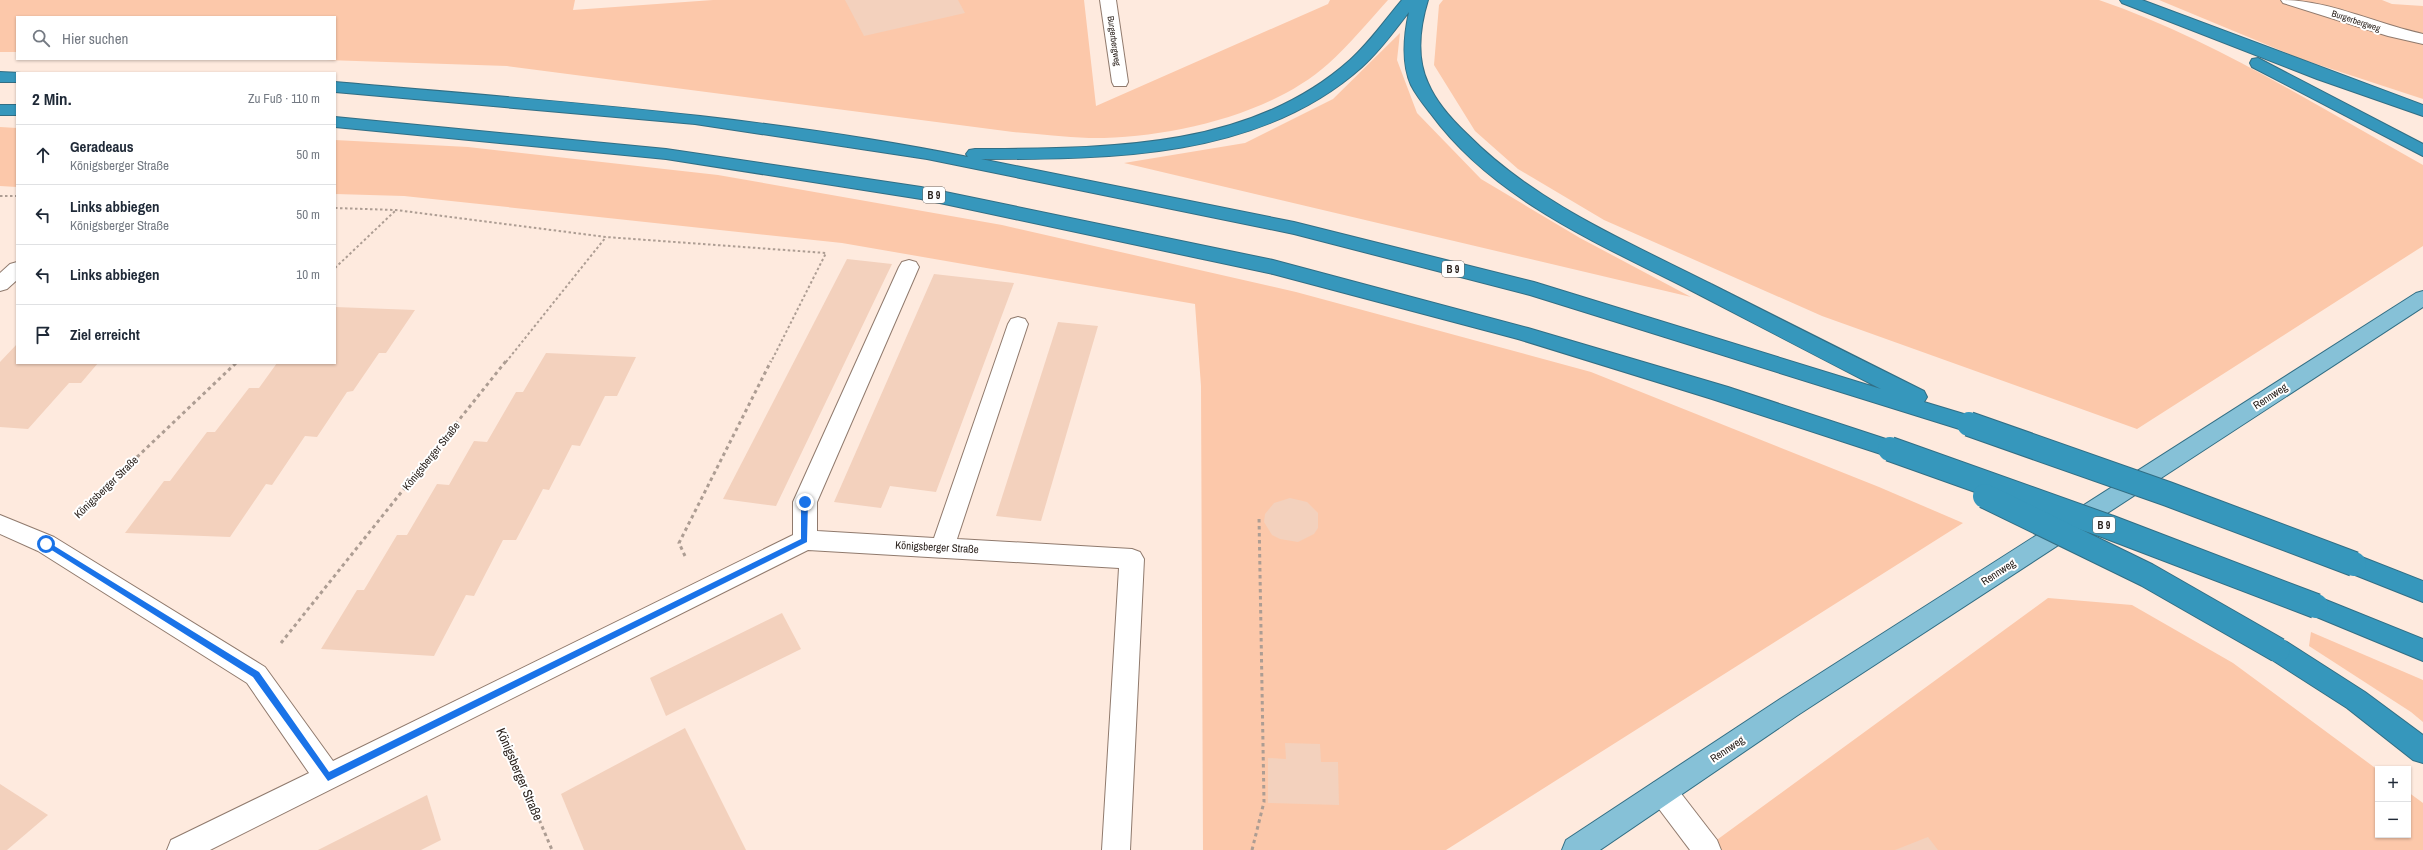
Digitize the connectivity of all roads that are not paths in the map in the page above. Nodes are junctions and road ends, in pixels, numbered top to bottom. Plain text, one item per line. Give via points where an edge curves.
1 (1108, 0) edge
2 (1410, 0) edge
3 (1420, 0) edge
4 (2128, 0) edge
5 (2289, 0) edge
6 (2174, 18) junction
7 (2423, 39) edge
8 (0, 77) edge
9 (16, 77) edge
10 (1120, 82) dead end
11 (336, 87) edge
12 (0, 110) edge
13 (16, 110) edge
14 (2420, 110) edge
15 (336, 122) edge
16 (2423, 151) edge
17 (928, 154) junction
18 (909, 266) dead end
19 (16, 270) edge
20 (0, 284) edge
21 (2423, 298) edge
22 (1018, 324) dead end
23 (1969, 424) junction
24 (1890, 449) junction
25 (0, 524) edge
26 (805, 540) junction
27 (943, 546) junction
28 (2423, 592) edge
29 (2423, 650) edge
30 (2423, 751) edge
31 (328, 777) junction
32 (1663, 792) junction
33 (181, 850) edge
34 (1116, 850) edge
35 (1576, 850) edge
36 (1707, 850) edge

1 - 10 street, Burgerbergweg
2 - 17 highway via 1349,69 1305,99 1255,124 1206,138 1124,152
3 - 23 highway via 1413,35 1414,63 1423,92 1444,121 1472,151 1510,181 1604,238
4 - 6 highway
5 - 7 street, Burgerbergweg via 2394,33
6 - 14 highway
6 - 16 highway
8 - 9 highway
11 - 17 highway, B 9 via 695,119
12 - 13 highway
15 - 24 highway, B 9 via 666,154 929,194 1273,267 1506,329 1720,393
17 - 23 highway, B 9 via 1294,228 1534,290
18 - 26 street via 805,502
19 - 20 street
21 - 32 main road, Rennweg via 1796,703
22 - 27 street
23 - 28 highway, B 9, bridge via 2168,494
24 - 29 highway, B 9, bridge via 2109,527
24 - 30 highway, bridge via 2147,575 2278,650 2356,700
25 - 31 street via 46,544 256,675
26 - 27 street, Königsberger Straße
26 - 31 street, Königsberger Straße
27 - 34 street, Königsberger Straße via 1132,559
31 - 33 street, Königsberger Straße
32 - 35 main road, Rennweg
32 - 36 street

